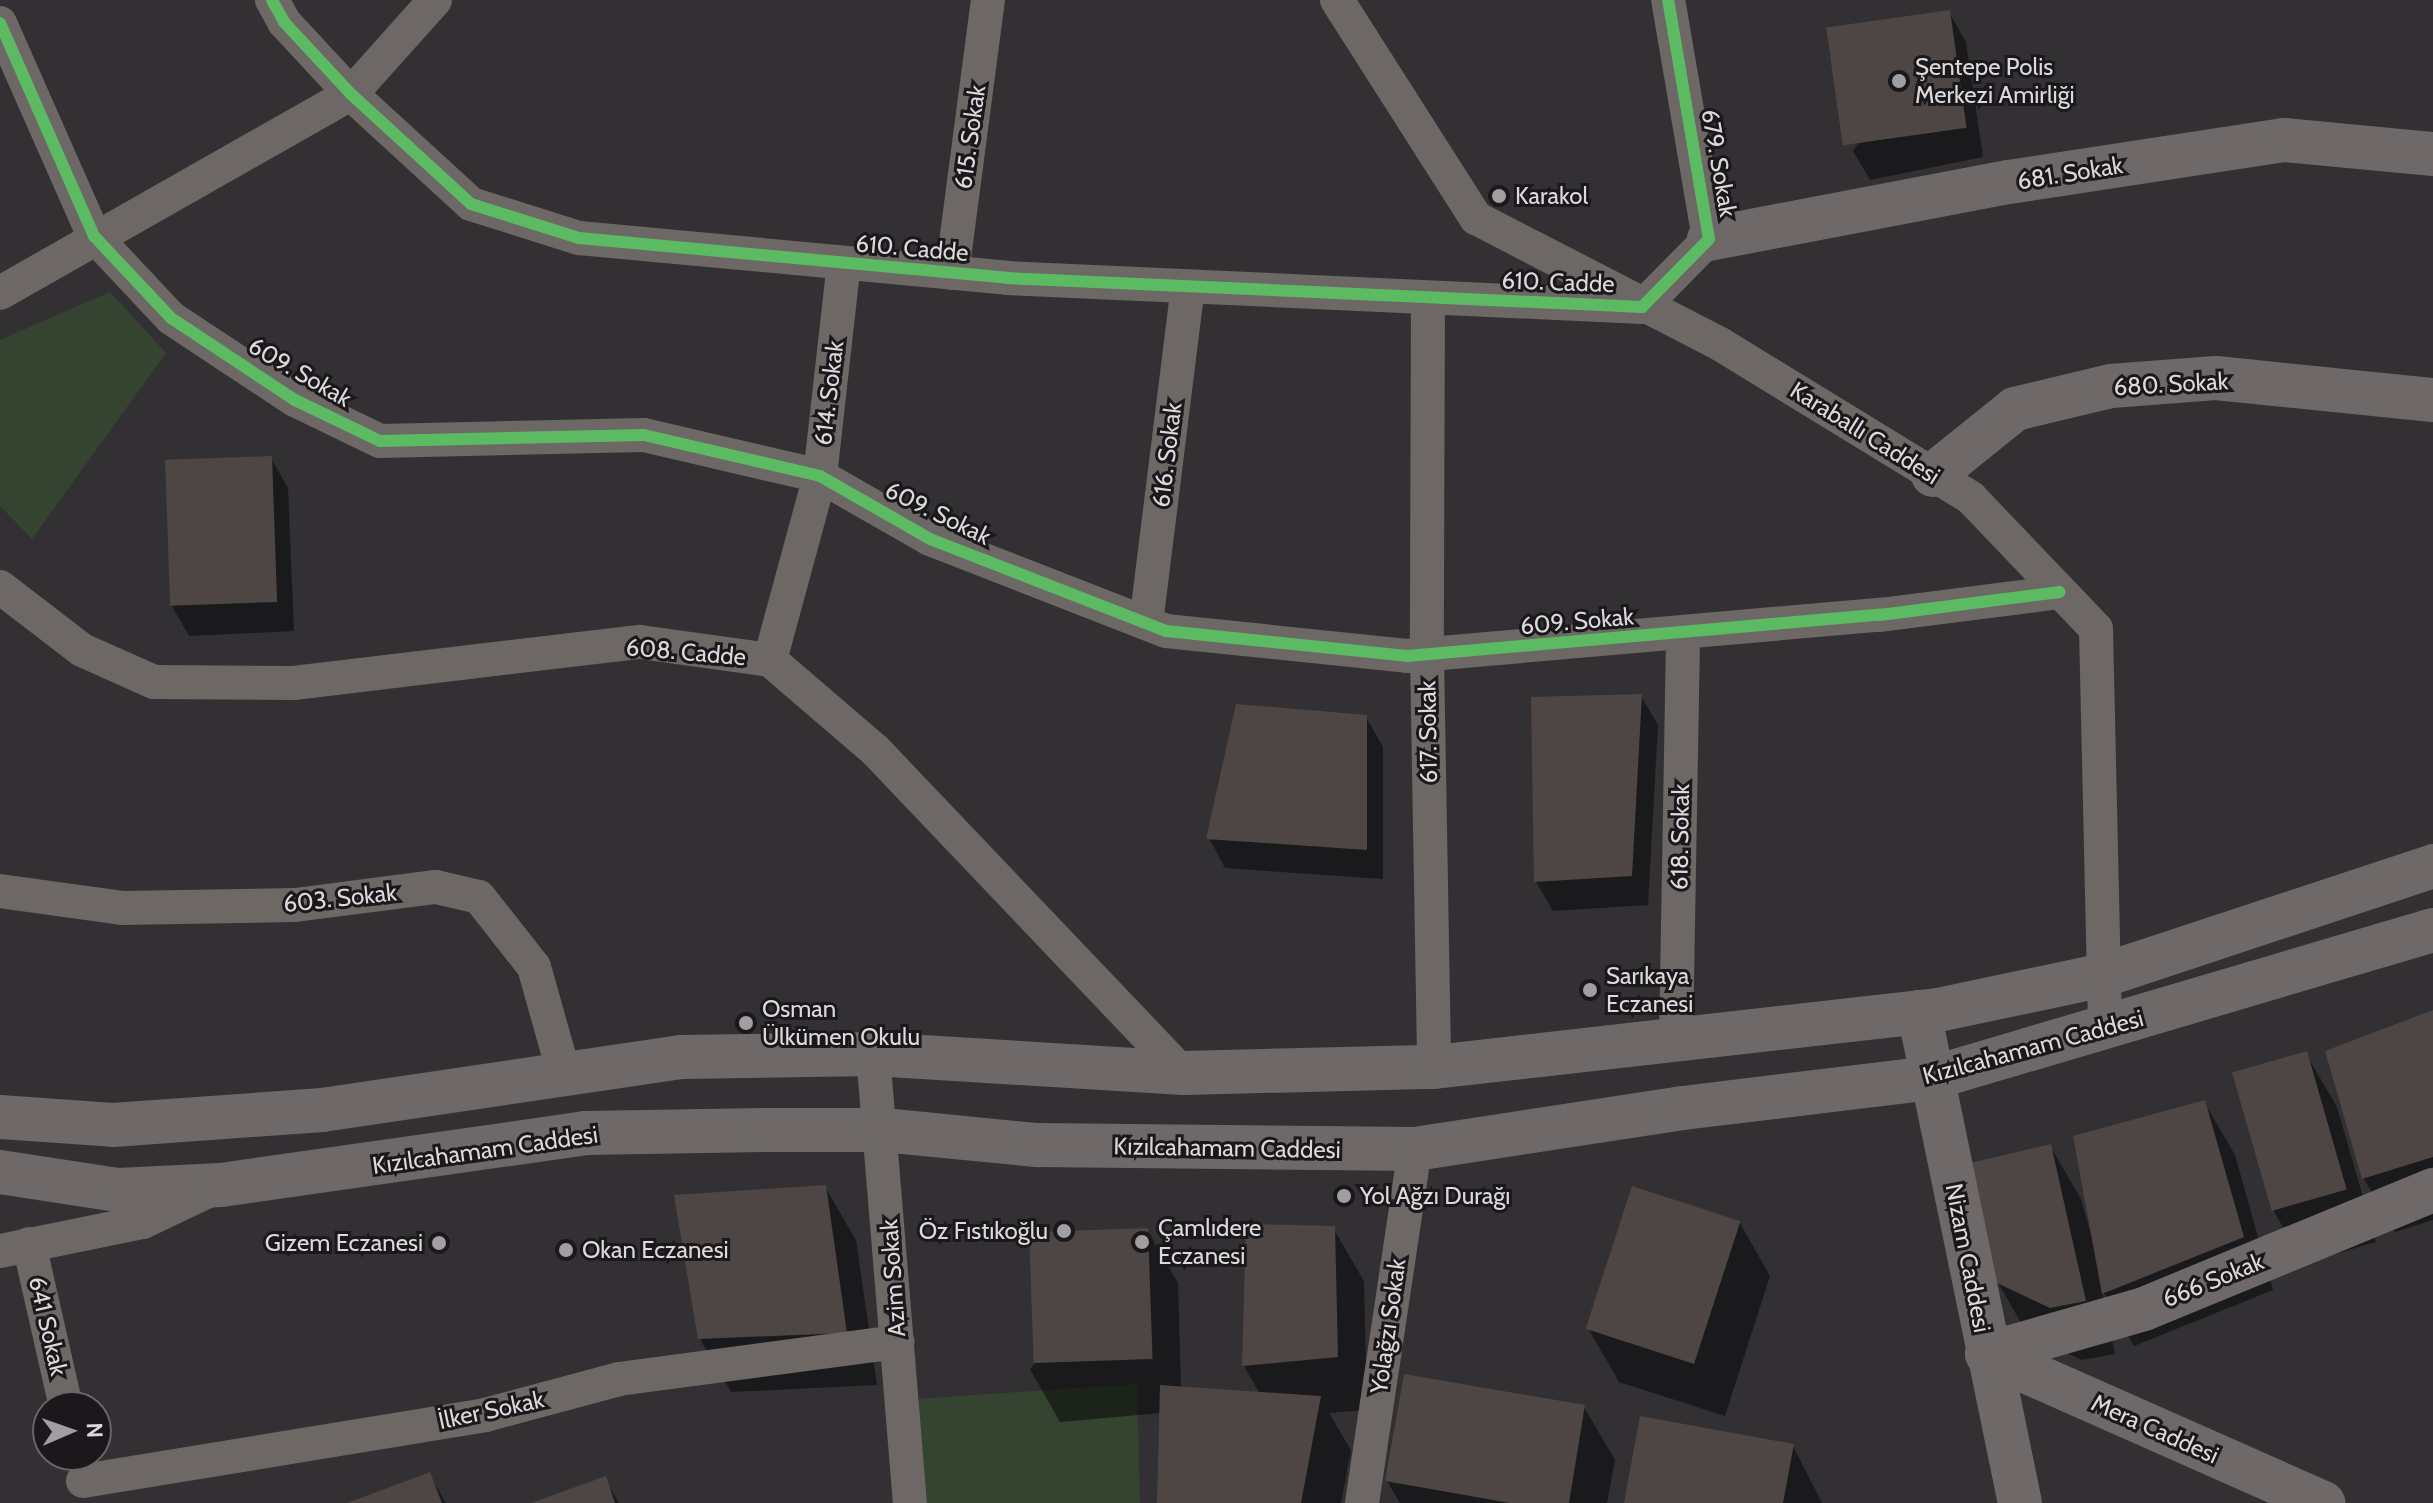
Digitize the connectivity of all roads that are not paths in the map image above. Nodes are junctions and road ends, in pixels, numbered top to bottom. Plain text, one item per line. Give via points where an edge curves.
1 (272, 0) edge
2 (435, 0) edge
3 (988, 0) edge
4 (1337, 0) edge
5 (1668, 0) edge
6 (0, 23) edge
7 (351, 94) junction
8 (2433, 154) edge
9 (94, 236) junction
10 (1709, 239) junction
11 (844, 263) junction
12 (952, 273) junction
13 (1188, 287) junction
14 (0, 293) edge
15 (1428, 300) junction
16 (1642, 307) junction
17 (2433, 400) edge
18 (1933, 475) junction
19 (820, 476) junction
20 (0, 587) edge
21 (2060, 592) junction
22 (1146, 623) junction
23 (1683, 634) junction
24 (1427, 655) junction
25 (770, 660) junction
26 (2433, 866) edge
27 (0, 891) edge
28 (2433, 930) edge
29 (2104, 975) junction
30 (1919, 1012) junction
31 (2105, 1028) junction
32 (1676, 1040) junction
33 (873, 1054) junction
34 (1434, 1067) junction
35 (1183, 1073) junction
36 (564, 1074) junction
37 (1932, 1078) junction
38 (0, 1117) edge
39 (883, 1130) junction
40 (1415, 1149) junction
41 (0, 1172) edge
42 (221, 1185) junction
43 (2433, 1190) edge
44 (14, 1247) edge
45 (898, 1342) junction
46 (1987, 1354) junction
47 (61, 1391) edge
48 (83, 1480) edge
49 (910, 1503) edge
50 (1362, 1503) edge
51 (2020, 1503) edge
52 (2323, 1503) edge

1 - 7 street, 610. Cadde via 284,22
2 - 7 street
3 - 12 street, 615. Sokak
4 - 16 street, Karaballı Caddesi via 1476,218
5 - 10 street, 679. Sokak
6 - 9 street, 609. Sokak
7 - 9 street
7 - 11 street, 610. Cadde via 471,204 579,238
8 - 10 main road, 681. Sokak via 2284,140 2009,182
9 - 14 street
9 - 19 street, 609. Sokak via 171,318 295,400 380,441 644,435
10 - 16 street, 679. Sokak
11 - 12 street, 610. Cadde
11 - 19 street, 614. Sokak
12 - 13 street, 610. Cadde
13 - 15 street, 610. Cadde
13 - 22 street, 616. Sokak
15 - 16 street, 610. Cadde
15 - 24 street, 617. Sokak
16 - 18 street, Karaballı Caddesi via 1720,344
17 - 18 main road, 680. Sokak via 2216,378 2111,386 2015,409
18 - 21 street, Karaballı Caddesi via 1971,498
19 - 22 street, 609. Sokak via 930,539
19 - 25 street, 614. Sokak
20 - 25 street, 608. Cadde via 82,650 154,682 294,683 640,642
21 - 23 street, 609. Sokak
21 - 29 street, Karaballı Caddesi via 2096,629
22 - 24 street, 609. Sokak via 1166,631
23 - 24 street, 609. Sokak
23 - 32 street, 618. Sokak
24 - 34 street, 617. Sokak
25 - 35 street, 608. Cadde via 875,750
26 - 29 main road
27 - 36 street, 603. Sokak via 122,908 295,905 436,887 479,897 534,967
28 - 31 main road, Kızılcahamam Caddesi
29 - 30 main road
29 - 31 street, Karaballı Caddesi
30 - 32 main road
30 - 37 main road, Nizam Caddesi
31 - 37 main road, Kızılcahamam Caddesi
32 - 34 main road
33 - 35 main road
33 - 36 main road via 681,1057
33 - 39 street, Azim Sokak
34 - 35 main road
36 - 38 main road via 322,1110 113,1125
37 - 40 main road, Kızılcahamam Caddesi via 1683,1108
37 - 46 main road, Nizam Caddesi
39 - 40 main road, Kızılcahamam Caddesi via 1037,1145
39 - 42 main road, Kızılcahamam Caddesi via 585,1133
39 - 45 street, Azim Sokak
40 - 50 street, Yolağzı Sokak
41 - 42 main road, Kızılcahamam Caddesi via 118,1190
42 - 44 street via 143,1222
43 - 46 main road, 666 Sokak via 2144,1309
44 - 47 street, 641 Sokak
45 - 48 street, İlker Sokak via 619,1379 485,1415
45 - 49 street, Azim Sokak
46 - 51 main road, Nizam Caddesi
46 - 52 main road, Mera Caddesi

